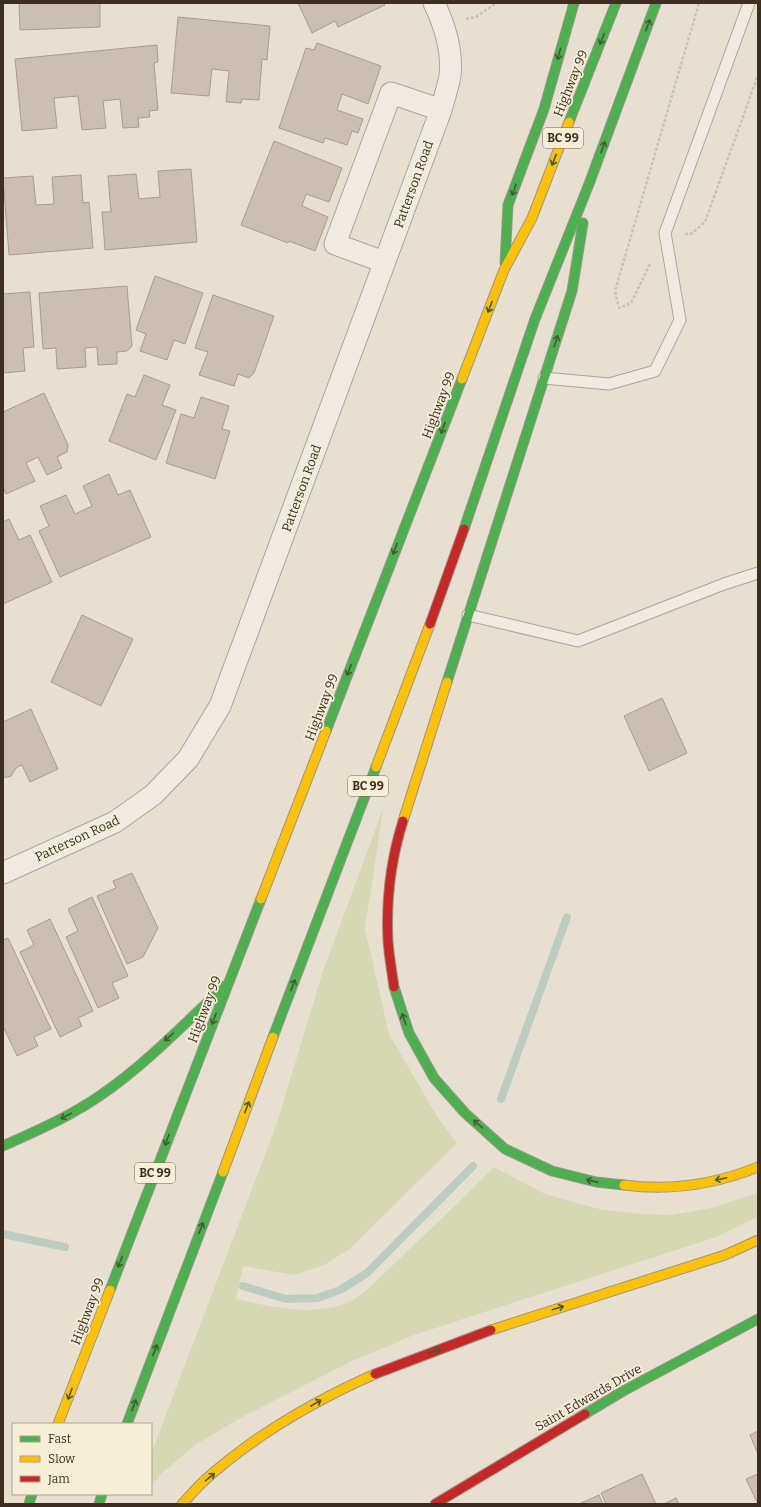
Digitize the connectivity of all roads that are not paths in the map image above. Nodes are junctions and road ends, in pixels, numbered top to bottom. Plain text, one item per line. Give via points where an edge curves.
1 (434, 3) edge
2 (574, 3) edge
3 (616, 3) edge
4 (656, 3) edge
5 (749, 3) edge
6 (441, 110) junction
7 (589, 184) junction
8 (384, 262) junction
9 (504, 270) junction
10 (544, 378) junction
11 (758, 573) edge
12 (468, 615) junction
13 (3, 873) edge
14 (228, 983) junction
15 (3, 1146) edge
16 (758, 1168) edge
17 (758, 1240) edge
18 (758, 1319) edge
19 (58, 1423) edge
20 (127, 1423) edge
21 (182, 1504) edge
22 (434, 1504) edge

1 - 6 street, Patterson Road via 444,23 450,50 450,76
2 -> 9 main road via 544,109 508,205
3 -> 9 main road, Highway 99 / BC 99 via 532,218
7 -> 4 main road, BC 99
5 - 10 lane via 666,233 680,320 655,371 609,384
6 - 8 street, Patterson Road
6 - 8 street via 391,93 335,244
10 -> 7 main road via 572,291
20 -> 7 main road, BC 99 via 452,565 535,319
8 - 13 street, Patterson Road via 227,689 220,706 188,759 153,796 115,822
9 -> 14 main road, Highway 99 / BC 99
10 - 12 main road
11 - 12 lane via 578,641
16 -> 12 main road via 701,1183 645,1188 596,1182 552,1171 505,1149 465,1113 434,1078 409,1033 394,988 388,941 388,891 396,844
14 -> 15 main road via 112,1087 78,1109
14 -> 19 main road, Highway 99 / BC 99
21 -> 17 main road via 205,1480 246,1446 339,1390 389,1368 499,1327 725,1255
18 - 22 main road, Saint Edwards Drive via 625,1390

